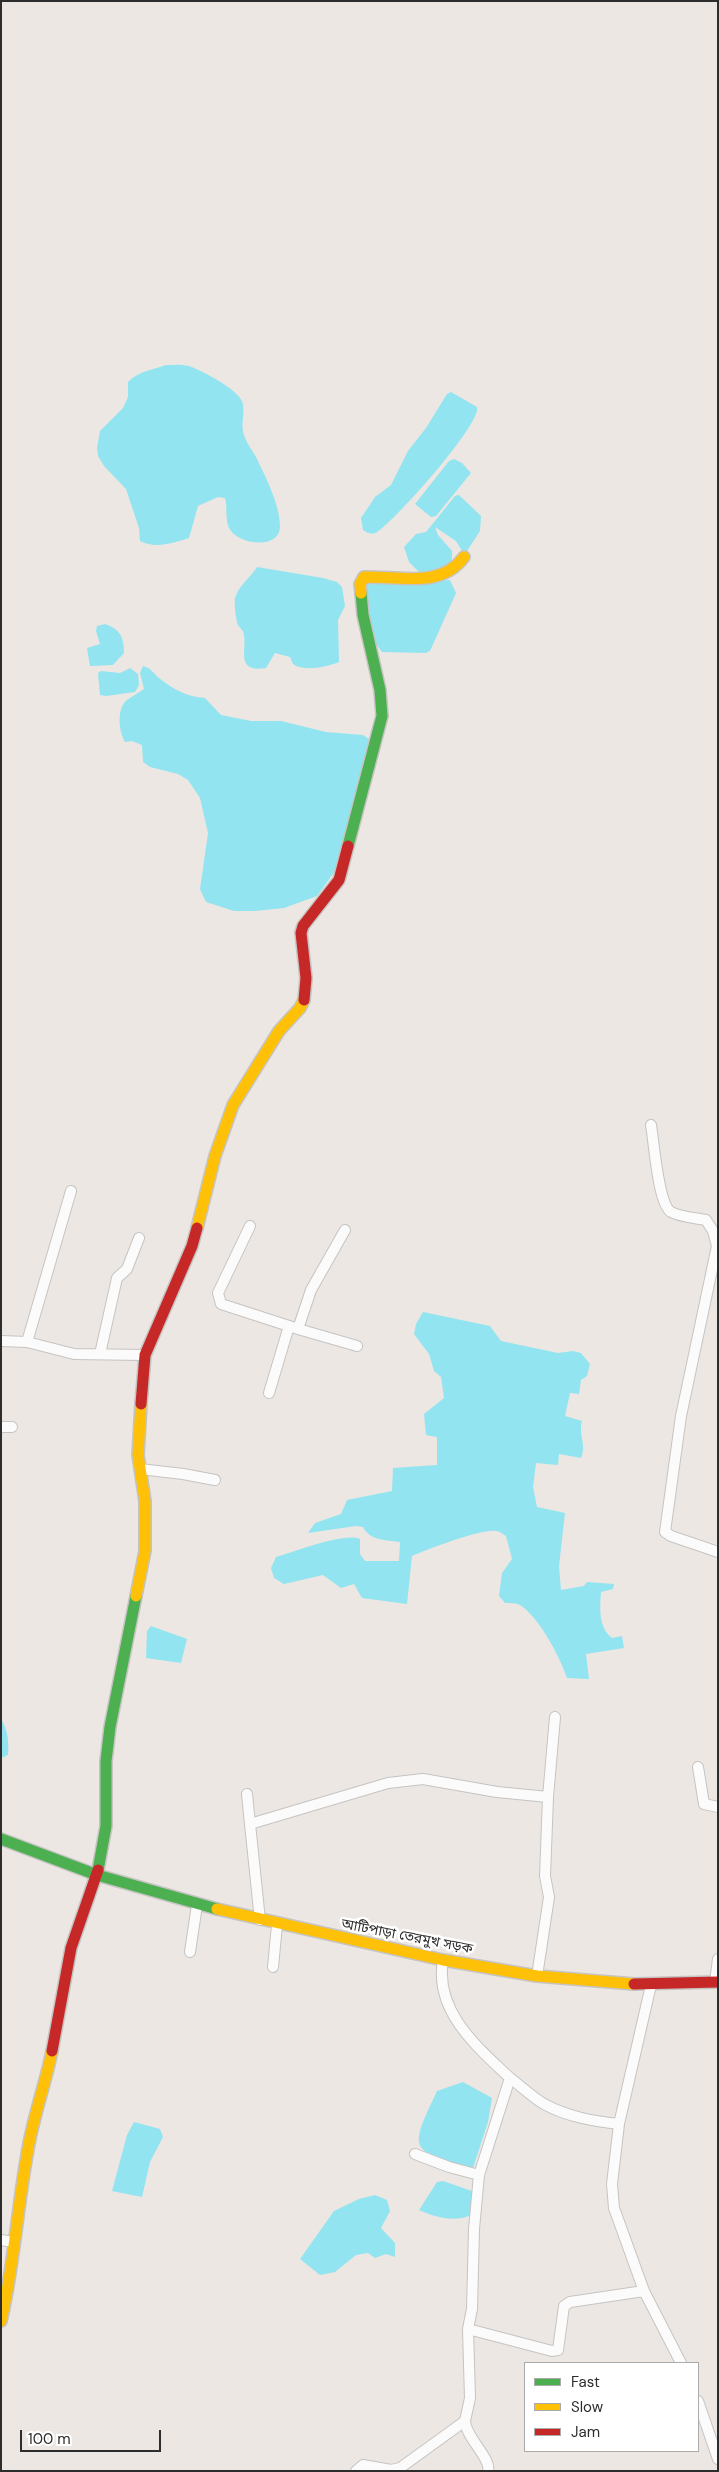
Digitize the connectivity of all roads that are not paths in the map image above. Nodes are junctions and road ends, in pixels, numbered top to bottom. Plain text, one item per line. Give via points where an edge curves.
1 (464, 557) dead end
2 (651, 1125) dead end
3 (71, 1191) dead end
4 (250, 1226) dead end
5 (345, 1230) dead end
6 (139, 1238) dead end
7 (294, 1327) junction
8 (1, 1341) edge
9 (27, 1342) junction
10 (357, 1346) dead end
11 (100, 1354) junction
12 (145, 1355) junction
13 (269, 1393) dead end
14 (1, 1427) edge
15 (12, 1427) dead end
16 (140, 1469) junction
17 (215, 1480) dead end
18 (718, 1552) edge
19 (555, 1716) dead end
20 (698, 1767) dead end
21 (247, 1794) dead end
22 (548, 1797) junction
23 (718, 1807) edge
24 (250, 1824) junction
25 (1, 1839) edge
26 (97, 1875) junction
27 (197, 1905) junction
28 (260, 1920) junction
29 (277, 1925) junction
30 (190, 1952) dead end
31 (718, 1959) edge
32 (443, 1960) junction
33 (273, 1967) dead end
34 (537, 1976) junction
35 (716, 1982) edge
36 (651, 1985) junction
37 (510, 2078) junction
38 (619, 2124) junction
39 (415, 2154) dead end
40 (479, 2175) junction
41 (7, 2241) edge
42 (644, 2291) junction
43 (1, 2321) edge
44 (468, 2330) junction
45 (680, 2362) edge
46 (699, 2404) edge
47 (465, 2422) junction
48 (718, 2459) edge
49 (356, 2471) edge
50 (488, 2471) edge

1 - 12 street via 446,575 364,577 360,584 382,716 339,880 303,926 305,998 279,1031 233,1105 215,1156 192,1246
2 - 18 street via 659,1187 666,1208 706,1220 717,1246 681,1416 665,1532
3 - 9 street
4 - 7 street via 218,1299 221,1304
5 - 7 street
6 - 11 street via 127,1269 117,1278
7 - 10 street
7 - 13 street
8 - 9 street
9 - 11 street via 74,1354
11 - 12 street
12 - 16 street via 138,1438
14 - 15 street
16 - 17 street
16 - 26 street via 145,1501 145,1551 110,1728 106,1761 106,1826
19 - 22 street
20 - 23 street via 704,1804
21 - 24 street
22 - 24 street via 423,1779 388,1783
22 - 34 street via 545,1876 549,1897
24 - 28 street
25 - 26 street, আটিপাড়া তেরমুখ সড়ক
26 - 27 street, আটিপাড়া তেরমুখ সড়ক
26 - 41 street via 71,1948 46,2080
27 - 28 street, আটিপাড়া তেরমুখ সড়ক
27 - 30 street
28 - 29 street, আটিপাড়া তেরমুখ সড়ক
29 - 32 street, আটিপাড়া তেরমুখ সড়ক
29 - 33 street
31 - 35 street
32 - 34 street, আটিপাড়া তেরমুখ সড়ক
32 - 37 street via 445,2000 463,2031
34 - 36 street, আটিপাড়া তেরমুখ সড়ক
35 - 36 street, আটিপাড়া তেরমুখ সড়ক
36 - 38 street
37 - 38 street via 543,2104 582,2119
37 - 40 street
38 - 42 street via 612,2184 614,2208
39 - 40 street
40 - 44 street via 472,2310
41 - 43 street via 11,2279
42 - 44 street via 570,2302 564,2306 558,2350
42 - 45 street
44 - 47 street via 470,2398
46 - 48 street
47 - 49 street via 400,2468 391,2470 363,2465
47 - 50 street via 466,2430 488,2463

